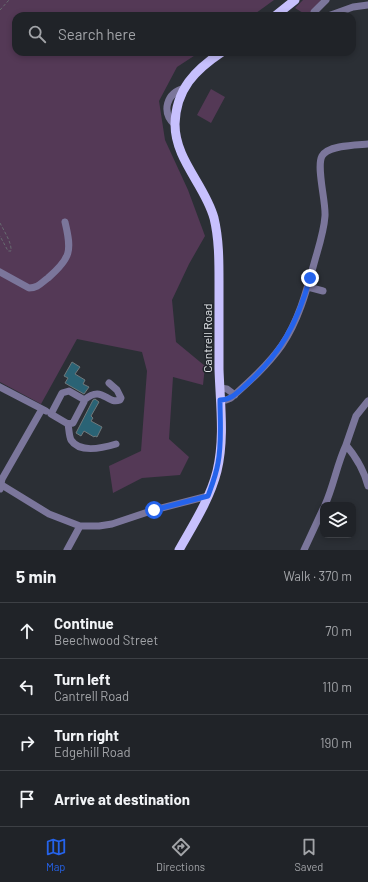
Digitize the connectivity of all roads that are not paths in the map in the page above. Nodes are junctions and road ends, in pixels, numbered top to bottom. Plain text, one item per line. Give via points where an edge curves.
1 (295, 0) edge
2 (326, 0) edge
3 (368, 5) edge
4 (280, 12) edge
5 (314, 12) edge
6 (339, 12) edge
7 (216, 56) edge
8 (368, 144) edge
9 (65, 222) dead end
10 (0, 272) edge
11 (308, 287) junction
12 (323, 291) dead end
13 (109, 383) dead end
14 (0, 387) edge
15 (220, 388) junction
16 (235, 395) junction
17 (84, 400) junction
18 (220, 400) junction
19 (368, 401) edge
20 (42, 409) junction
21 (51, 414) junction
22 (68, 424) junction
23 (116, 444) dead end
24 (346, 444) junction
25 (0, 486) edge
26 (368, 486) edge
27 (208, 496) junction
28 (326, 502) edge
29 (320, 515) edge
30 (80, 526) junction
31 (67, 550) edge
32 (179, 550) edge
33 (304, 550) edge

1 - 4 main road
2 - 5 street
3 - 6 street
7 - 15 main road, Cantrell Road via 202,66 184,88 178,104 175,125 182,157 202,188 216,227 219,258
8 - 11 street via 331,149 324,153 321,159 325,215
9 - 10 street via 69,248 66,260 41,285 29,288
11 - 12 street
11 - 16 street via 282,345
13 - 17 street via 120,394 120,400 115,401 95,393
14 - 20 street
15 - 16 street via 227,389
15 - 18 main road, Cantrell Road
16 - 18 street
17 - 21 street via 64,392
17 - 22 street via 73,423
18 - 27 main road, Cantrell Road via 219,462
19 - 24 street via 356,416
20 - 21 street
20 - 25 street
21 - 22 street
22 - 23 street via 70,438 75,444 92,449
24 - 26 street via 357,459
24 - 28 street
25 - 30 street via 49,514
27 - 30 street via 112,524
27 - 32 main road, Cantrell Road
29 - 33 street
30 - 31 street

